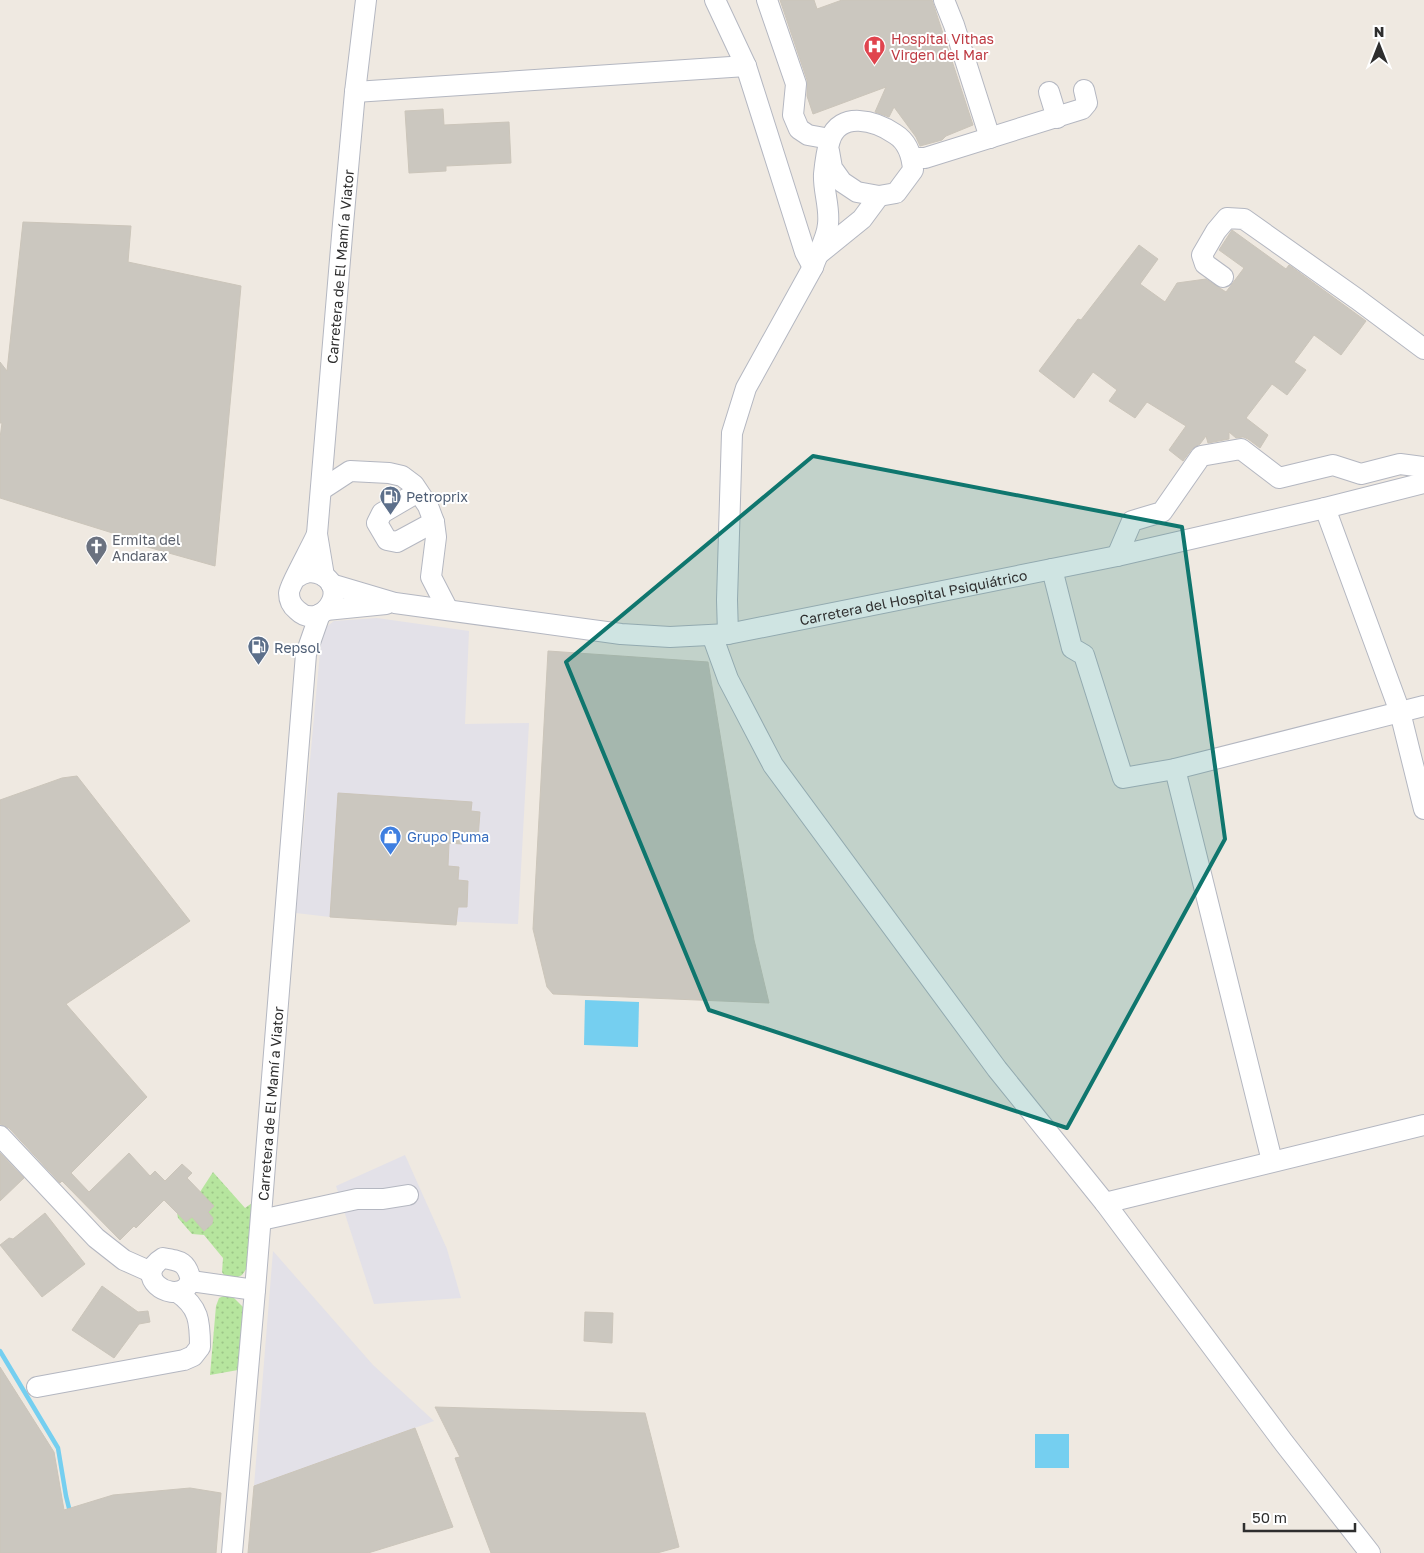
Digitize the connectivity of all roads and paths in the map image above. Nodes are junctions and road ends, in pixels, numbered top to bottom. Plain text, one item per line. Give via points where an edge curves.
1 (366, 0) edge
2 (715, 0) edge
3 (767, 0) edge
4 (944, 0) edge
5 (746, 66) junction
6 (1084, 90) dead end
7 (355, 92) junction
8 (1050, 92) dead end
9 (1057, 118) junction
10 (990, 138) junction
11 (829, 145) junction
12 (912, 158) junction
13 (879, 196) junction
14 (815, 261) junction
15 (1223, 277) dead end
16 (1424, 349) edge
17 (324, 442) junction
18 (1424, 468) edge
19 (350, 471) junction
20 (1424, 483) edge
21 (321, 490) junction
22 (418, 492) junction
23 (1325, 508) junction
24 (434, 522) junction
25 (317, 534) junction
26 (1116, 556) junction
27 (1052, 569) junction
28 (432, 577) junction
29 (296, 578) junction
30 (327, 580) junction
31 (402, 604) junction
32 (448, 610) junction
33 (298, 612) junction
34 (323, 612) junction
35 (720, 635) junction
36 (306, 654) junction
37 (1424, 706) edge
38 (1400, 712) junction
39 (1175, 770) junction
40 (1424, 809) edge
41 (1424, 1125) edge
42 (0, 1136) edge
43 (1272, 1161) junction
44 (408, 1195) dead end
45 (1105, 1203) junction
46 (261, 1220) junction
47 (151, 1272) junction
48 (184, 1286) junction
49 (255, 1290) junction
50 (37, 1387) dead end
51 (232, 1553) edge
52 (1370, 1553) edge

1 - 7 street, Carretera de El Mamí a Viator
2 - 5 street
3 - 11 street via 796,84 793,115 799,129
4 - 10 street
5 - 7 street
5 - 14 street via 805,252
6 - 9 street via 1087,104
7 - 17 street, Carretera de El Mamí a Viator
8 - 9 street
9 - 10 street
10 - 12 street via 925,158
11 - 12 street via 838,129 851,121 870,121 900,137 909,147
11 - 13 street via 832,168 842,182 857,192
11 - 14 street via 824,175 829,222
12 - 13 street via 913,170 896,193
13 - 14 street via 862,219
14 - 35 street via 746,388 732,433 727,600
15 - 16 street via 1205,264 1202,255 1227,218 1244,219
17 - 19 street
17 - 21 street, Carretera de El Mamí a Viator
18 - 26 street via 1400,464 1361,474 1333,465 1280,478 1241,449 1202,456 1162,512 1132,521
19 - 21 street
19 - 22 street via 402,476
20 - 23 street, Carretera del Hospital Psiquiátrico
21 - 25 street, Carretera de El Mamí a Viator
22 - 24 street
22 - 24 street via 382,513 377,522 387,540 397,542
23 - 26 street, Carretera del Hospital Psiquiátrico
23 - 38 street
24 - 28 street via 436,537
25 - 29 street
25 - 30 street
26 - 27 street, Carretera del Hospital Psiquiátrico
27 - 35 street, Carretera del Hospital Psiquiátrico
27 - 39 street via 1072,648 1084,655 1124,778
28 - 31 street
28 - 32 street
29 - 30 street via 310,572
29 - 33 street via 289,593 291,604
30 - 31 street
30 - 34 street via 333,596 331,604
31 - 32 street, Carretera del Hospital Psiquiátrico
31 - 34 street
32 - 35 street, Carretera del Hospital Psiquiátrico via 621,634 670,637
33 - 34 street via 305,616
33 - 36 street
34 - 36 street
35 - 45 street via 728,679 773,765 998,1069
36 - 46 street, Carretera de El Mamí a Viator
37 - 38 street
38 - 39 street
38 - 40 street
39 - 43 street
41 - 43 street
42 - 47 street via 96,1238 124,1260
43 - 45 street
44 - 46 street via 357,1199
45 - 52 street
46 - 49 street, Carretera de El Mamí a Viator
47 - 48 street via 154,1282 163,1290
47 - 48 street via 155,1263 163,1258 179,1260 188,1269
48 - 49 street
48 - 50 street via 197,1314 200,1347 192,1356
49 - 51 street, Carretera de El Mamí a Viator

